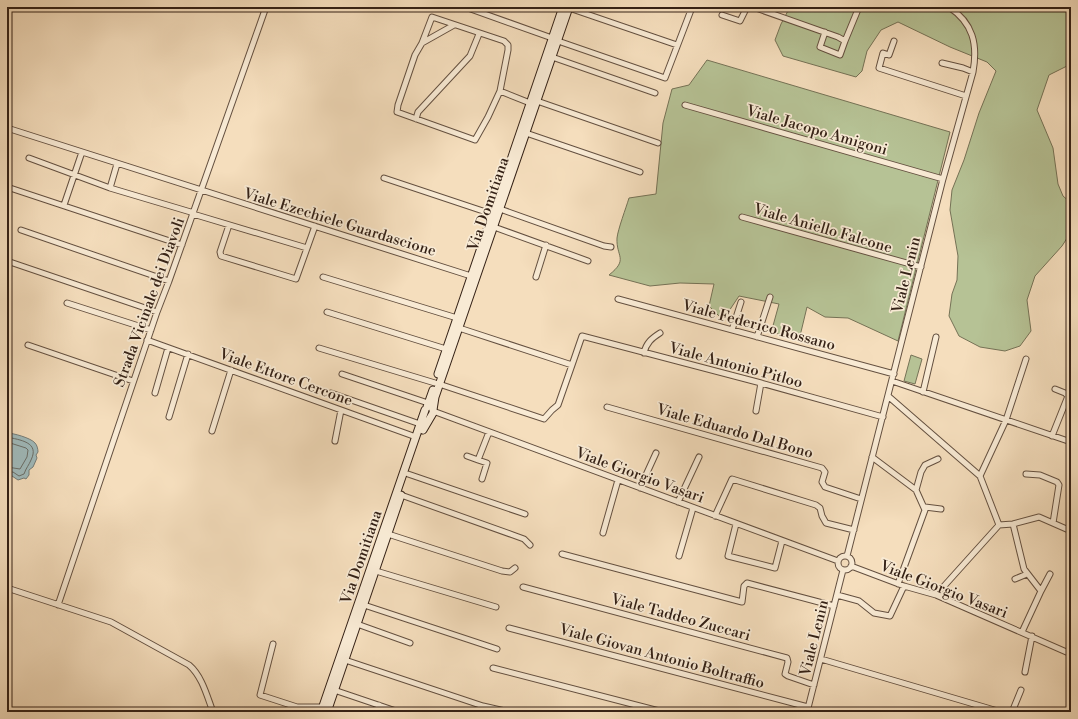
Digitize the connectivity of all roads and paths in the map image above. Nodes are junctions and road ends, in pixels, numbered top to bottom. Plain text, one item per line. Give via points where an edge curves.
1 (266, 7) edge
2 (465, 7) edge
3 (683, 7) edge
4 (747, 7) edge
5 (753, 7) edge
6 (859, 7) edge
7 (949, 7) edge
8 (565, 8) edge
9 (722, 15) dead end
10 (454, 25) junction
11 (825, 32) junction
12 (479, 34) junction
13 (555, 40) junction
14 (845, 41) junction
15 (894, 41) dead end
16 (422, 43) junction
17 (677, 45) junction
18 (552, 57) junction
19 (942, 63) dead end
20 (973, 72) junction
21 (500, 91) junction
22 (655, 93) dead end
23 (966, 96) junction
24 (534, 102) junction
25 (685, 105) dead end
26 (416, 119) junction
27 (7, 128) edge
28 (526, 133) junction
29 (658, 143) dead end
30 (82, 152) junction
31 (29, 158) dead end
32 (118, 164) junction
33 (640, 172) dead end
34 (74, 174) junction
35 (384, 178) dead end
36 (943, 179) junction
37 (7, 187) edge
38 (110, 188) junction
39 (201, 190) junction
40 (64, 205) junction
41 (500, 209) junction
42 (193, 213) junction
43 (492, 214) junction
44 (742, 218) dead end
45 (229, 225) junction
46 (315, 226) junction
47 (494, 227) junction
48 (21, 230) dead end
49 (182, 245) junction
50 (546, 245) junction
51 (611, 247) dead end
52 (307, 248) junction
53 (7, 261) edge
54 (588, 261) dead end
55 (921, 267) junction
56 (471, 276) junction
57 (323, 277) dead end
58 (536, 277) dead end
59 (169, 281) junction
60 (770, 297) dead end
61 (618, 299) dead end
62 (741, 302) dead end
63 (67, 303) dead end
64 (157, 312) junction
65 (327, 312) dead end
66 (457, 318) junction
67 (459, 328) junction
68 (151, 330) junction
69 (732, 330) junction
70 (660, 333) dead end
71 (757, 337) junction
72 (936, 337) dead end
73 (147, 340) junction
74 (28, 345) dead end
75 (168, 348) junction
76 (319, 348) dead end
77 (446, 349) junction
78 (644, 353) junction
79 (188, 354) junction
80 (1026, 359) dead end
81 (572, 366) junction
82 (231, 370) junction
83 (342, 374) dead end
84 (894, 374) junction
85 (133, 381) junction
86 (892, 381) junction
87 (760, 383) junction
88 (437, 384) junction
89 (1055, 389) dead end
90 (331, 392) dead end
91 (923, 392) junction
92 (155, 393) dead end
93 (888, 396) junction
94 (607, 407) dead end
95 (430, 409) junction
96 (341, 410) junction
97 (756, 411) dead end
98 (169, 417) dead end
99 (882, 417) junction
100 (1006, 420) junction
101 (420, 424) junction
102 (212, 431) dead end
103 (489, 432) junction
104 (1052, 436) junction
105 (416, 437) junction
106 (335, 441) dead end
107 (1071, 442) edge
108 (656, 453) dead end
109 (467, 456) dead end
110 (699, 457) dead end
111 (872, 457) junction
112 (478, 460) junction
113 (938, 460) dead end
114 (408, 474) junction
115 (1026, 474) dead end
116 (980, 476) junction
117 (482, 478) dead end
118 (618, 480) junction
119 (640, 488) junction
120 (916, 490) junction
121 (401, 495) junction
122 (861, 499) junction
123 (678, 502) junction
124 (924, 507) junction
125 (693, 508) junction
126 (940, 509) dead end
127 (525, 514) dead end
128 (715, 516) junction
129 (1053, 523) junction
130 (736, 524) junction
131 (1013, 524) junction
132 (999, 525) junction
133 (854, 530) junction
134 (1071, 532) edge
135 (603, 533) dead end
136 (388, 534) junction
137 (782, 541) junction
138 (530, 545) dead end
139 (562, 554) dead end
140 (679, 556) dead end
141 (847, 556) junction
142 (838, 561) junction
143 (851, 566) junction
144 (515, 568) dead end
145 (843, 570) junction
146 (376, 571) junction
147 (1027, 574) junction
148 (1050, 574) dead end
149 (1015, 579) dead end
150 (898, 584) junction
151 (904, 586) junction
152 (523, 587) dead end
153 (7, 588) edge
154 (1041, 592) junction
155 (837, 595) junction
156 (936, 595) junction
157 (58, 605) junction
158 (364, 605) junction
159 (834, 606) junction
160 (496, 607) dead end
161 (357, 624) junction
162 (509, 628) dead end
163 (1022, 632) junction
164 (1032, 636) junction
165 (410, 643) dead end
166 (273, 644) dead end
167 (497, 650) dead end
168 (1071, 654) edge
169 (821, 659) junction
170 (345, 660) junction
171 (493, 668) dead end
172 (1025, 672) dead end
173 (814, 685) junction
174 (334, 690) junction
175 (1021, 690) dead end
176 (379, 705) junction
177 (298, 707) junction
178 (323, 710) edge
179 (808, 710) edge
180 (213, 712) edge
181 (304, 712) edge
182 (377, 712) edge
183 (399, 712) edge
184 (510, 712) edge
185 (663, 712) edge
186 (816, 712) edge
187 (1001, 712) edge
188 (1012, 712) edge

1 - 39 street, Strada Vicinale dei Diavoli
2 - 13 street
3 - 17 street via 691,10
4 - 9 street via 740,21
5 - 11 street
6 - 14 street
7 - 20 street, Viale Lenin via 961,17 974,41 976,58
8 - 13 main road, Via Domitiana
8 - 17 street
10 - 12 street
10 - 16 street
10 - 16 street via 432,17
11 - 14 street
11 - 14 street via 820,47 840,55
12 - 21 street via 504,41 508,45
12 - 26 street via 470,56 418,112
13 - 17 street via 665,78
13 - 18 main road, Via Domitiana
13 - 24 main road, Via Domitiana
15 - 23 street via 889,55 883,53 879,68
16 - 26 street via 415,55 397,110
18 - 22 street
18 - 24 main road, Via Domitiana
19 - 20 street
20 - 23 street, Viale Lenin
21 - 24 street
21 - 26 street via 475,140
23 - 36 street, Viale Lenin
24 - 28 main road, Via Domitiana
24 - 29 street
24 - 43 main road, Via Domitiana
25 - 36 street, Viale Jacopo Amigoni
27 - 30 street, Viale Ezechiele Guardascione
28 - 33 street
28 - 41 main road, Via Domitiana
30 - 32 street, Viale Ezechiele Guardascione
30 - 34 street
31 - 34 street
32 - 38 street
32 - 39 street, Viale Ezechiele Guardascione
34 - 38 street
34 - 40 street
35 - 43 street
36 - 55 street, Viale Lenin
37 - 40 street
38 - 42 street
39 - 42 street, Strada Vicinale dei Diavoli
39 - 46 street, Viale Ezechiele Guardascione
40 - 49 street
41 - 47 main road, Via Domitiana
41 - 51 street
42 - 45 street
42 - 49 street, Strada Vicinale dei Diavoli
43 - 56 main road, Via Domitiana
44 - 55 street, Viale Aniello Falcone
45 - 52 street
45 - 52 street via 221,256 296,279
46 - 52 street
46 - 56 street, Viale Ezechiele Guardascione
47 - 50 street
47 - 67 main road, Via Domitiana
48 - 59 street
49 - 59 street, Strada Vicinale dei Diavoli
50 - 54 street
50 - 58 street
53 - 64 street
55 - 84 street, Viale Lenin
56 - 66 main road, Via Domitiana
57 - 66 street
59 - 64 street, Strada Vicinale dei Diavoli
60 - 71 street
61 - 69 street, Viale Federico Rossano
62 - 69 street
63 - 68 street
64 - 68 street, Strada Vicinale dei Diavoli
65 - 77 street
66 - 77 main road, Via Domitiana
67 - 81 street
67 - 88 main road, Via Domitiana
68 - 73 street, Strada Vicinale dei Diavoli
69 - 71 street, Viale Federico Rossano
70 - 78 street via 646,345
71 - 84 street, Viale Federico Rossano
72 - 91 street
73 - 75 street, Viale Ettore Cercone
73 - 85 street, Strada Vicinale dei Diavoli
74 - 85 street
75 - 79 street, Viale Ettore Cercone
75 - 92 street
76 - 88 street
77 - 88 main road, Via Domitiana
78 - 81 street, Viale Antonio Pitloo via 582,336
78 - 87 street, Viale Antonio Pitloo
79 - 82 street, Viale Ettore Cercone
79 - 98 street
80 - 100 street
81 - 88 street via 558,405 544,419
82 - 96 street, Viale Ettore Cercone
82 - 102 street
83 - 95 street, Viale Giorgio Vasari
84 - 86 street, Viale Lenin
85 - 157 street, Strada Vicinale dei Diavoli
86 - 91 street
86 - 93 street, Viale Lenin
87 - 97 street
87 - 99 street, Viale Antonio Pitloo
88 - 95 main road, Via Domitiana
89 - 104 street via 1068,396
90 - 101 street
91 - 100 street
93 - 99 street, Viale Lenin
93 - 116 street
94 - 122 street, Viale Eduardo Dal Bono via 822,468 825,472 822,482 825,487
95 - 101 main road, Via Domitiana
95 - 103 street, Viale Giorgio Vasari
95 - 114 main road, Via Domitiana
96 - 105 street, Viale Ettore Cercone
96 - 106 street
99 - 111 street, Viale Lenin
100 - 104 street
100 - 116 street
101 - 105 main road, Via Domitiana
103 - 112 street
103 - 118 street, Viale Giorgio Vasari
104 - 107 street
105 - 178 main road, Via Domitiana
108 - 119 street
109 - 112 street
110 - 123 street
111 - 120 street
111 - 122 street, Viale Lenin
112 - 117 street via 487,463
113 - 120 street via 925,465
114 - 121 main road, Via Domitiana
114 - 127 street
115 - 129 street via 1040,475 1058,482
116 - 132 street
118 - 119 street, Viale Giorgio Vasari
118 - 135 street
119 - 123 street, Viale Giorgio Vasari
120 - 124 street
121 - 136 main road, Via Domitiana
121 - 138 street via 514,535
122 - 133 street, Viale Lenin
123 - 125 street, Viale Giorgio Vasari
124 - 126 street
124 - 150 street
125 - 128 street, Viale Giorgio Vasari
125 - 140 street
128 - 130 street, Viale Giorgio Vasari
128 - 133 street via 732,480 816,505 826,522
129 - 131 street via 1038,517
129 - 134 street
130 - 137 street, Viale Giorgio Vasari
130 - 137 street via 728,556 775,568
131 - 132 street
131 - 147 street
132 - 156 street
133 - 141 street, Viale Lenin
136 - 144 street via 502,571 510,572
136 - 146 main road, Via Domitiana
137 - 142 street, Viale Giorgio Vasari
139 - 159 street via 742,602 744,586 747,583
141 - 142 street via 841,557
141 - 143 street via 852,561
142 - 145 street via 838,566
143 - 145 street via 848,570
143 - 150 street, Viale Giorgio Vasari
145 - 155 street, Viale Lenin
146 - 158 main road, Via Domitiana
146 - 160 street
147 - 149 street
147 - 154 street
148 - 154 street
150 - 151 street, Viale Giorgio Vasari
151 - 155 street via 890,616 874,613 860,601
151 - 156 street, Viale Giorgio Vasari
152 - 173 street, Viale Taddeo Zuccari via 787,658 786,674
153 - 157 street
154 - 163 street
155 - 159 street, Viale Lenin
156 - 163 street, Viale Giorgio Vasari
157 - 180 street via 118,626 189,664 199,676
158 - 161 main road, Via Domitiana
158 - 167 street
159 - 169 street, Viale Lenin
161 - 165 street
161 - 170 main road, Via Domitiana
162 - 179 street, Viale Giovan Antonio Boltraffio
163 - 164 street, Viale Giorgio Vasari
164 - 168 street, Viale Giorgio Vasari
164 - 172 street
166 - 177 street via 260,695
169 - 173 street, Viale Lenin
169 - 187 street
170 - 174 main road, Via Domitiana
170 - 184 street via 484,706
171 - 185 street
173 - 179 street, Viale Lenin
174 - 176 street
174 - 178 main road, Via Domitiana
175 - 188 street
176 - 182 street
176 - 183 street
177 - 178 street
177 - 181 street
179 - 186 street, Viale Giovan Antonio Boltraffio

